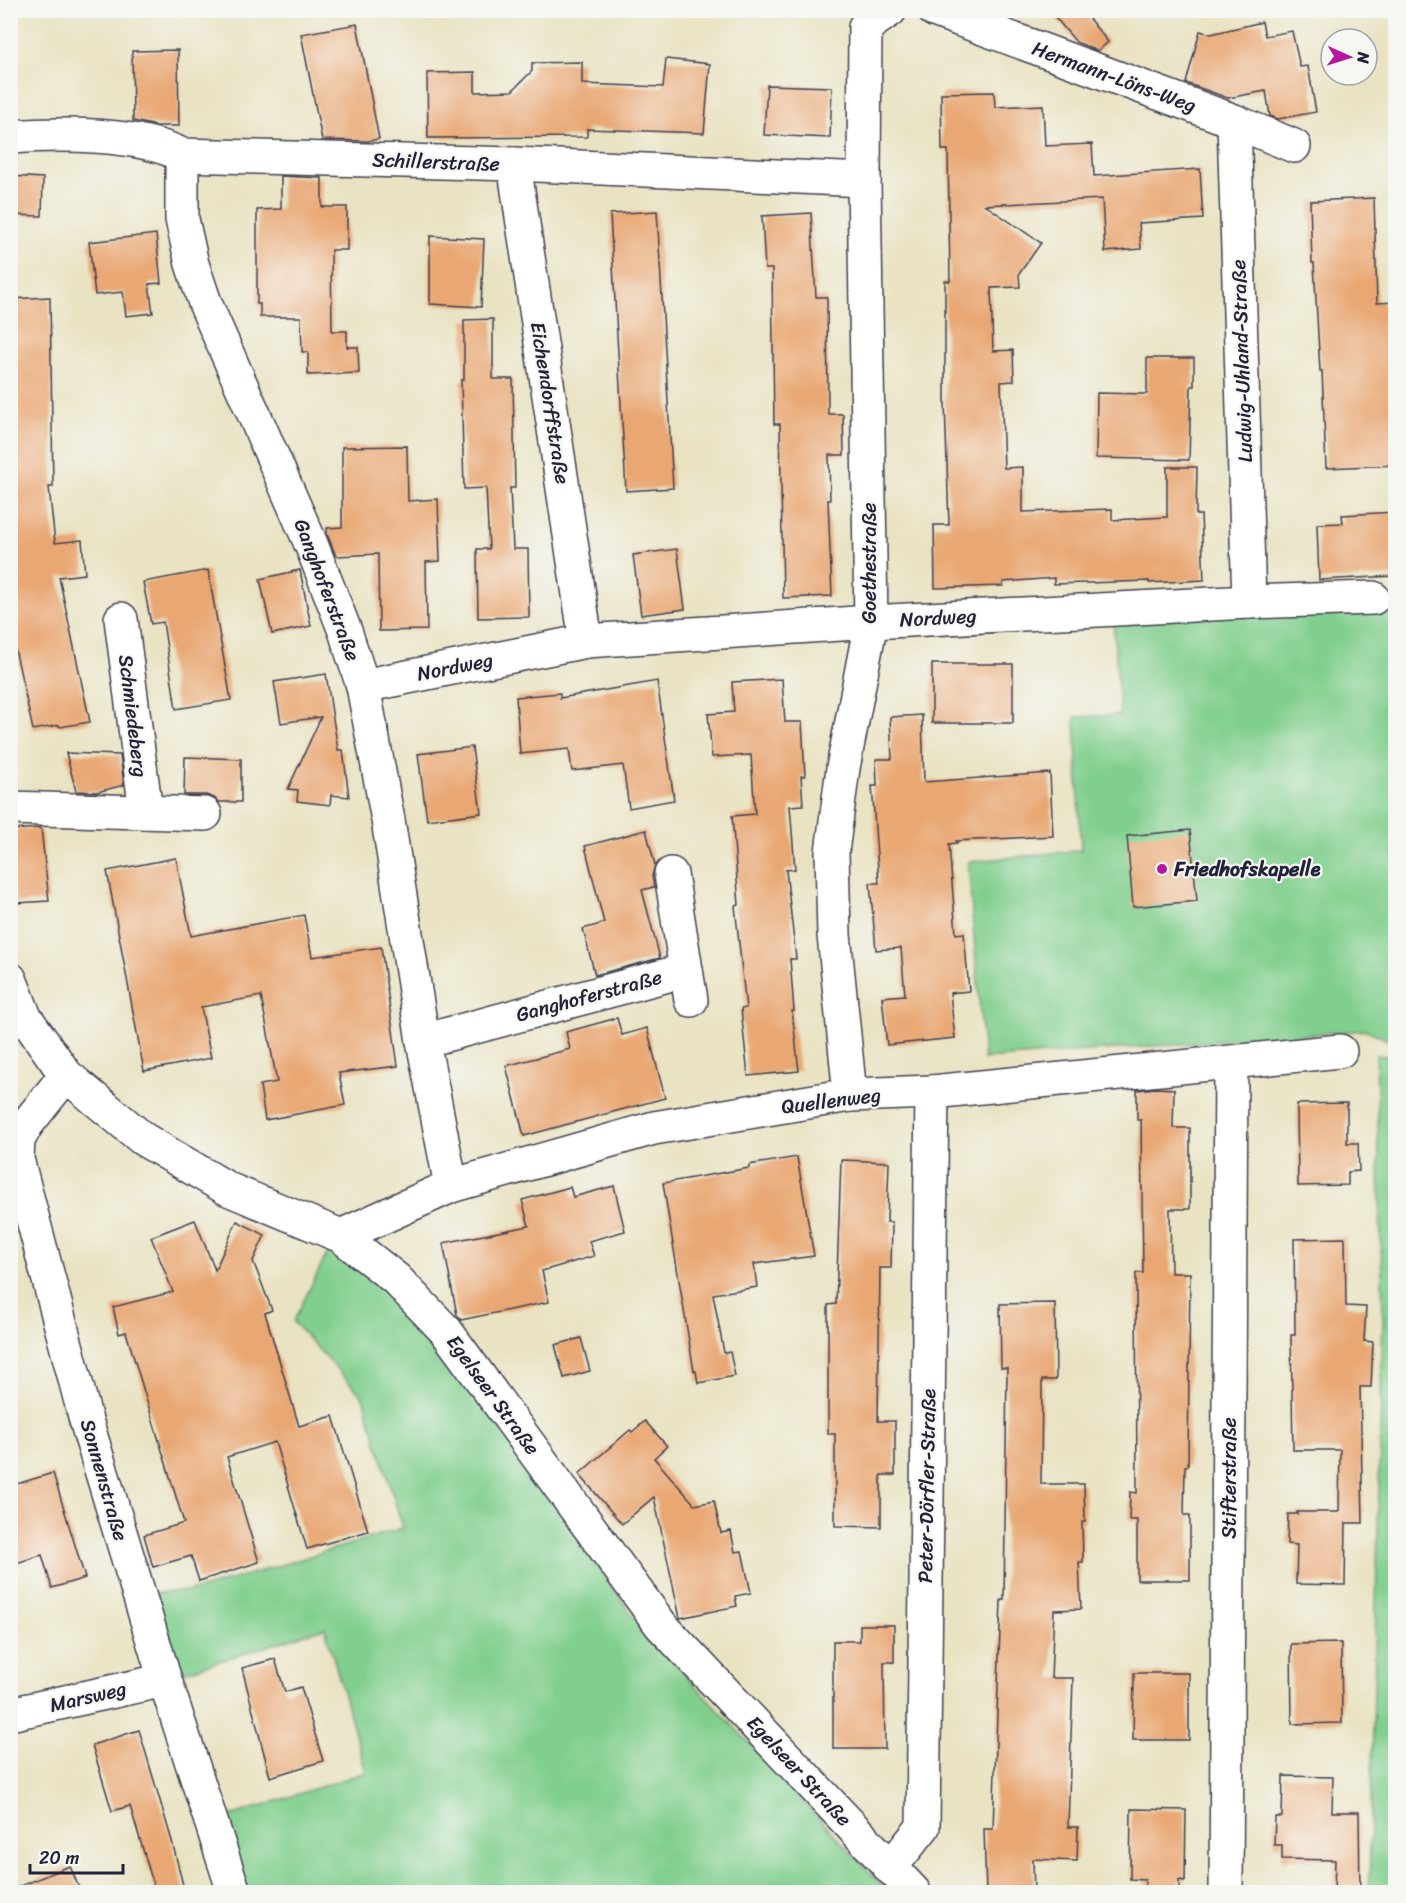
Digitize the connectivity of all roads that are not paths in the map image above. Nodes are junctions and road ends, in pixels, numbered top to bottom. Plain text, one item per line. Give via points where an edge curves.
1 (933, 10) edge
2 (878, 19) edge
3 (1234, 121) junction
4 (10, 137) edge
5 (1294, 146) dead end
6 (182, 155) junction
7 (514, 164) junction
8 (864, 180) junction
9 (1373, 598) dead end
10 (1249, 602) junction
11 (121, 619) dead end
12 (871, 622) junction
13 (586, 641) junction
14 (363, 686) junction
15 (10, 808) edge
16 (146, 812) junction
17 (205, 814) dead end
18 (671, 874) dead end
19 (10, 979) edge
20 (423, 1041) junction
21 (1340, 1051) dead end
22 (1231, 1063) junction
23 (66, 1075) junction
24 (932, 1092) junction
25 (850, 1095) junction
26 (451, 1186) junction
27 (341, 1236) junction
28 (165, 1680) junction
29 (10, 1714) edge
30 (890, 1868) junction
31 (234, 1893) edge
32 (914, 1893) edge
33 (1226, 1893) edge

1 - 3 street, Hermann-Löns-Weg
2 - 8 street, Goethestraße
3 - 5 street, Hermann-Löns-Weg
3 - 10 street, Ludwig-Uhland-Straße
4 - 6 street, Schillerstraße via 93,137 142,142
6 - 7 street, Schillerstraße
6 - 14 street, Ganghoferstraße via 182,219 205,303 315,554
7 - 8 street, Schillerstraße
7 - 13 street, Eichendorffstraße
8 - 12 street, Goethestraße
9 - 10 street, Nordweg
10 - 12 street, Nordweg
11 - 16 street, Schmiedeberg
12 - 13 street, Nordweg
12 - 25 street, Goethestraße via 843,768 832,852 834,935
13 - 14 street, Nordweg
14 - 20 street, Ganghoferstraße
15 - 16 street
16 - 17 street
18 - 20 street, Ganghoferstraße via 688,985
19 - 23 street, Egelseer Straße via 25,1017
20 - 26 street, Ganghoferstraße
21 - 22 street, Quellenweg
22 - 24 street, Quellenweg
22 - 33 street, Stifterstraße
23 - 27 street, Egelseer Straße via 143,1139 228,1189
23 - 28 street, Sonnenstraße via 18,1140 17,1159 85,1417
24 - 25 street, Quellenweg
24 - 30 street, Peter-Dörfler-Straße via 923,1827
25 - 26 street, Quellenweg via 654,1128
26 - 27 street, Quellenweg
27 - 30 street, Egelseer Straße via 396,1279 446,1331 661,1625
28 - 29 street, Marsweg
28 - 31 street, Sonnenstraße
30 - 32 street, Egelseer Straße

